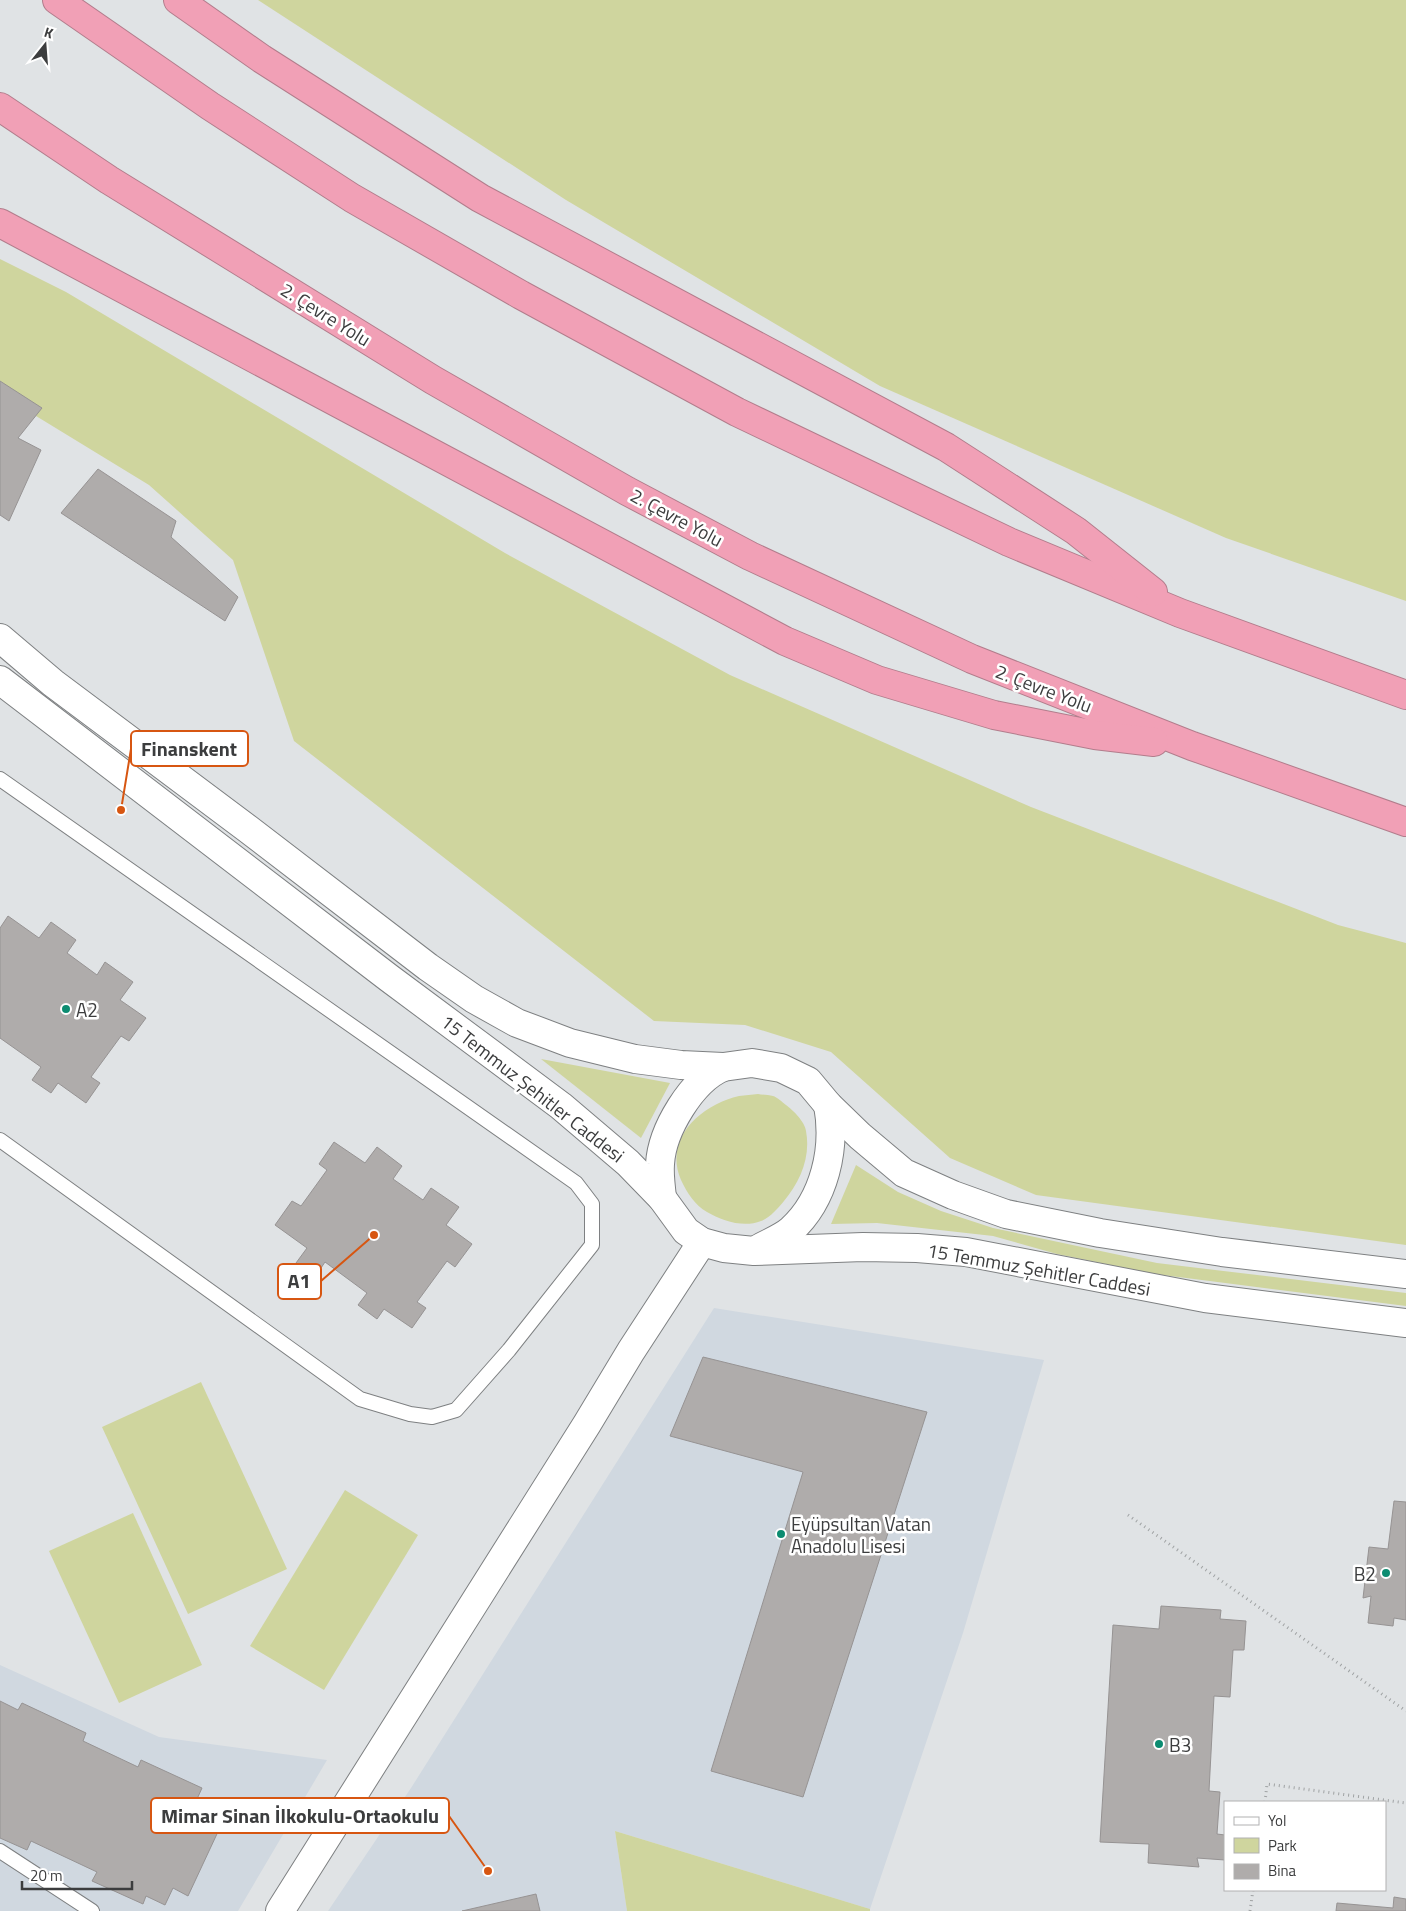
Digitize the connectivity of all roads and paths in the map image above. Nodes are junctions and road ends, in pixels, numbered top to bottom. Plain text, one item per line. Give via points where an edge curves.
1 (57, 0) edge
2 (178, 0) edge
3 (0, 107) edge
4 (0, 223) edge
5 (1180, 613) junction
6 (0, 638) edge
7 (0, 680) edge
8 (1406, 695) edge
9 (1192, 746) junction
10 (0, 779) edge
11 (1406, 822) edge
12 (723, 1067) junction
13 (828, 1105) junction
14 (0, 1140) edge
15 (662, 1198) junction
16 (702, 1242) junction
17 (754, 1251) junction
18 (1406, 1274) edge
19 (1406, 1323) edge
20 (1128, 1515) dead end
21 (1406, 1711) edge
22 (1264, 1801) edge
23 (1406, 1803) edge
24 (0, 1851) edge
25 (1253, 1891) edge
26 (92, 1911) edge
27 (280, 1911) edge
28 (1250, 1911) edge

1 - 5 highway via 210,106 352,198 521,295 746,416 1010,542
2 - 5 highway via 262,59 480,198 946,447 1076,531
3 - 9 highway, 2. Çevre Yolu via 110,180 425,375 627,491 750,556 972,660
4 - 9 highway via 785,641 877,680 994,715 1095,735
5 - 8 highway
6 - 12 main road, 15 Temmuz Şehitler Caddesi via 53,683 428,967 474,998 517,1023 603,1053 681,1065
7 - 15 main road, 15 Temmuz Şehitler Caddesi via 381,972 562,1106 628,1162
9 - 11 highway, 2. Çevre Yolu
10 - 14 lane via 576,1183 592,1204 592,1245 509,1350 456,1410 432,1417 410,1414 360,1399
12 - 13 main road, 15 Temmuz Şehitler Caddesi via 752,1063 781,1068 808,1081
12 - 15 main road via 699,1084 679,1109 664,1138 660,1163
13 - 17 main road via 832,1146 810,1210 790,1231
13 - 18 main road, 15 Temmuz Şehitler Caddesi via 904,1173 1006,1214 1222,1252
15 - 16 main road, 15 Temmuz Şehitler Caddesi via 686,1231
16 - 17 main road, 15 Temmuz Şehitler Caddesi
16 - 27 main road
17 - 19 main road, 15 Temmuz Şehitler Caddesi via 863,1246 966,1252 1205,1298
20 - 21 path
22 - 23 path via 1267,1784
24 - 26 lane
25 - 28 path

